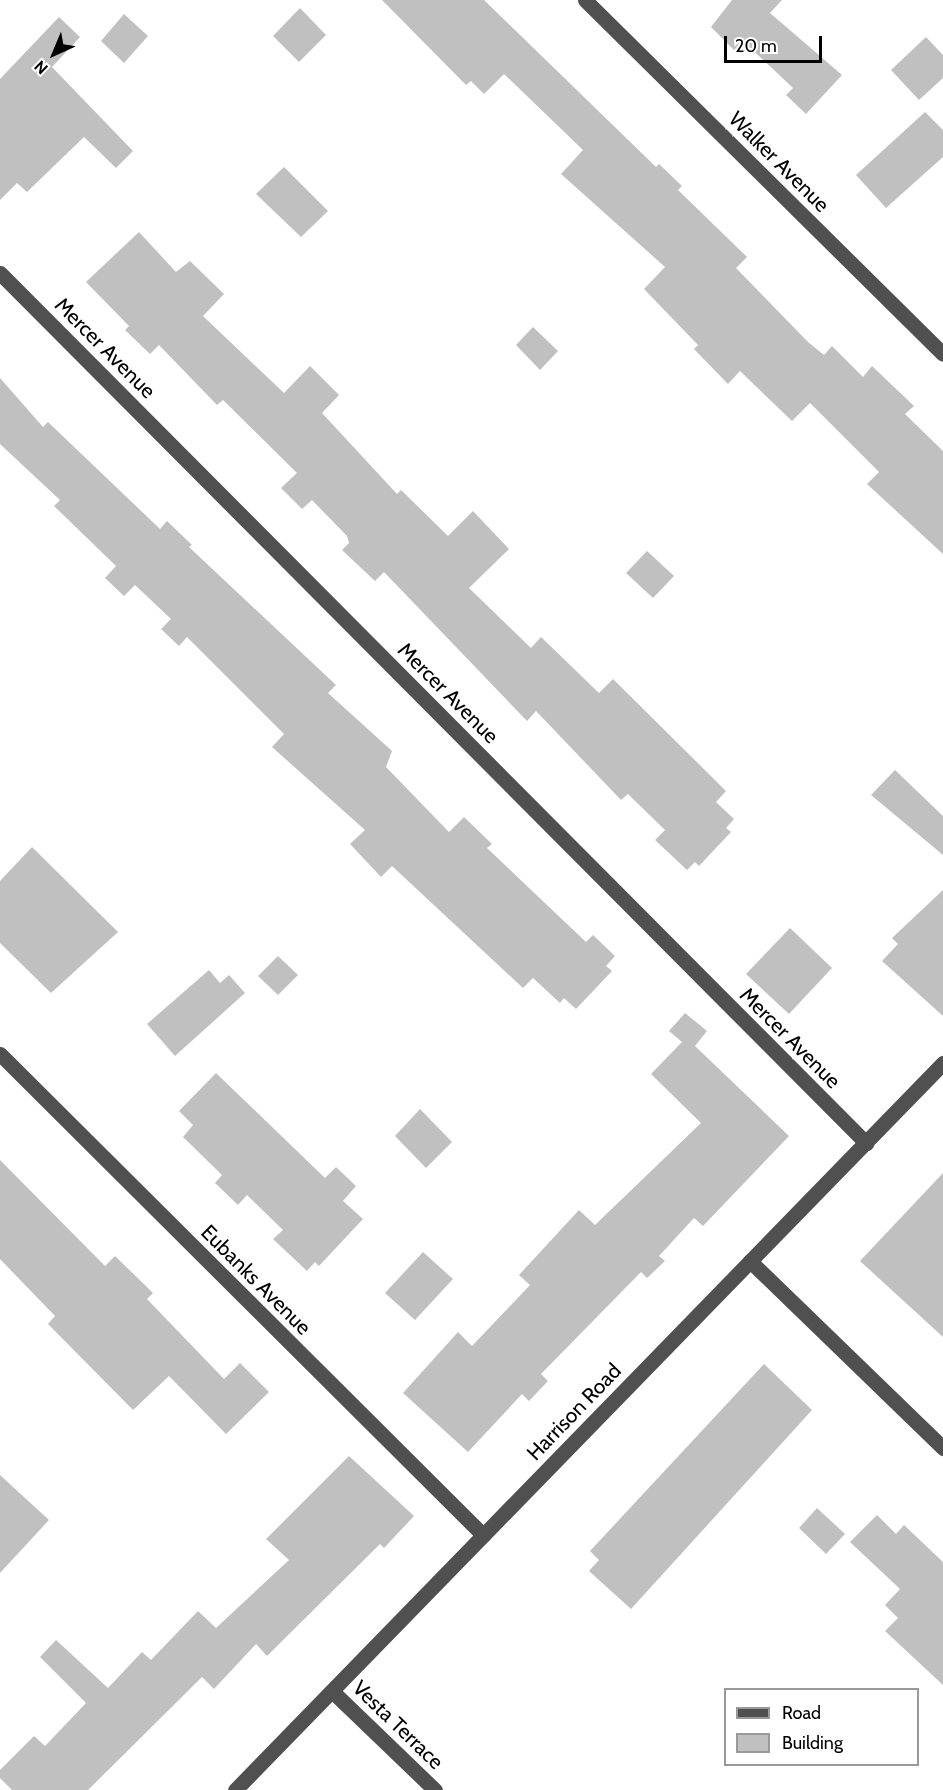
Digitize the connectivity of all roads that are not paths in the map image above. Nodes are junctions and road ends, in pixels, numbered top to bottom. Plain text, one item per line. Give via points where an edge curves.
1 (585, 0) edge
2 (0, 273) edge
3 (943, 354) edge
4 (0, 1054) edge
5 (943, 1063) edge
6 (866, 1143) junction
7 (750, 1261) junction
8 (943, 1448) edge
9 (483, 1535) junction
10 (332, 1691) junction
11 (235, 1790) edge
12 (435, 1790) edge

1 - 3 street, Walker Avenue
2 - 6 street, Mercer Avenue
4 - 9 street, Eubanks Avenue
5 - 6 street, Harrison Road
6 - 7 street, Harrison Road
7 - 8 street
7 - 9 street, Harrison Road
9 - 10 street, Harrison Road
10 - 11 street, Harrison Road
10 - 12 street, Vesta Terrace

